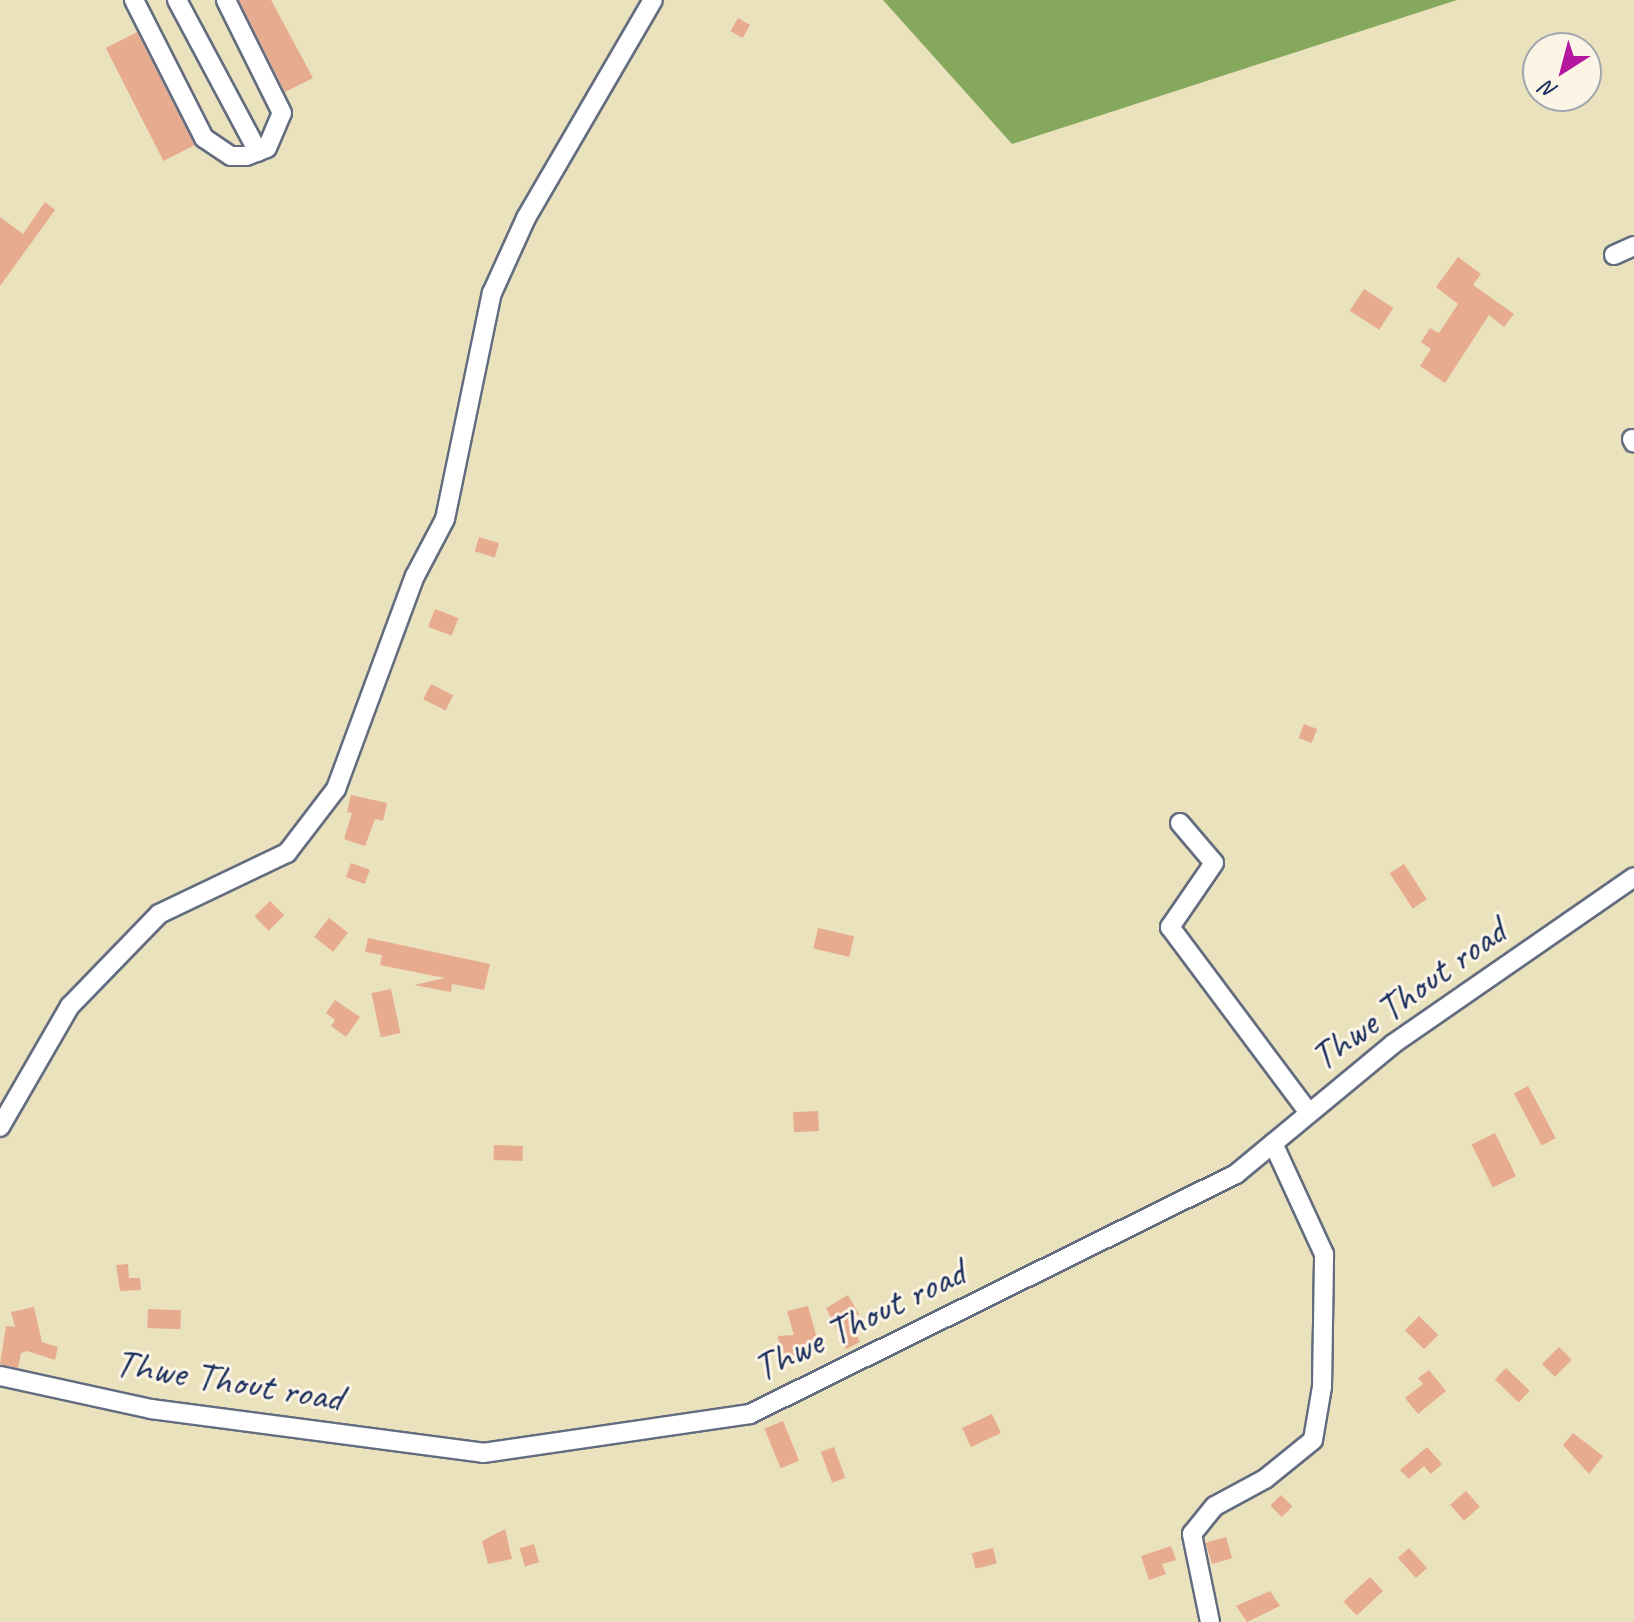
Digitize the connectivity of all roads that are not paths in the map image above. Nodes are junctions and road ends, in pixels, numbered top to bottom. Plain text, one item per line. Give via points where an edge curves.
1 (134, 0) edge
2 (177, 0) edge
3 (226, 0) edge
4 (653, 0) edge
5 (258, 152) junction
6 (1634, 246) edge
7 (1614, 255) dead end
8 (1180, 823) dead end
9 (1634, 877) edge
10 (1309, 1113) junction
11 (0, 1127) edge
12 (1273, 1143) junction
13 (0, 1376) edge
14 (1210, 1622) edge

1 - 5 street via 204,138 231,156
2 - 5 street
3 - 5 street via 282,113 275,137
4 - 11 street via 526,218 492,293 445,519 415,576 336,789 287,853 159,914 70,1006
6 - 7 street
8 - 10 street via 1214,863 1170,927
9 - 10 street, Thwe Thout road via 1393,1044
10 - 12 street, Thwe Thout road
12 - 13 street, Thwe Thout road via 1236,1174 750,1414 483,1453 151,1409
12 - 14 street via 1324,1254 1322,1387 1313,1440 1265,1479 1215,1506 1192,1534

